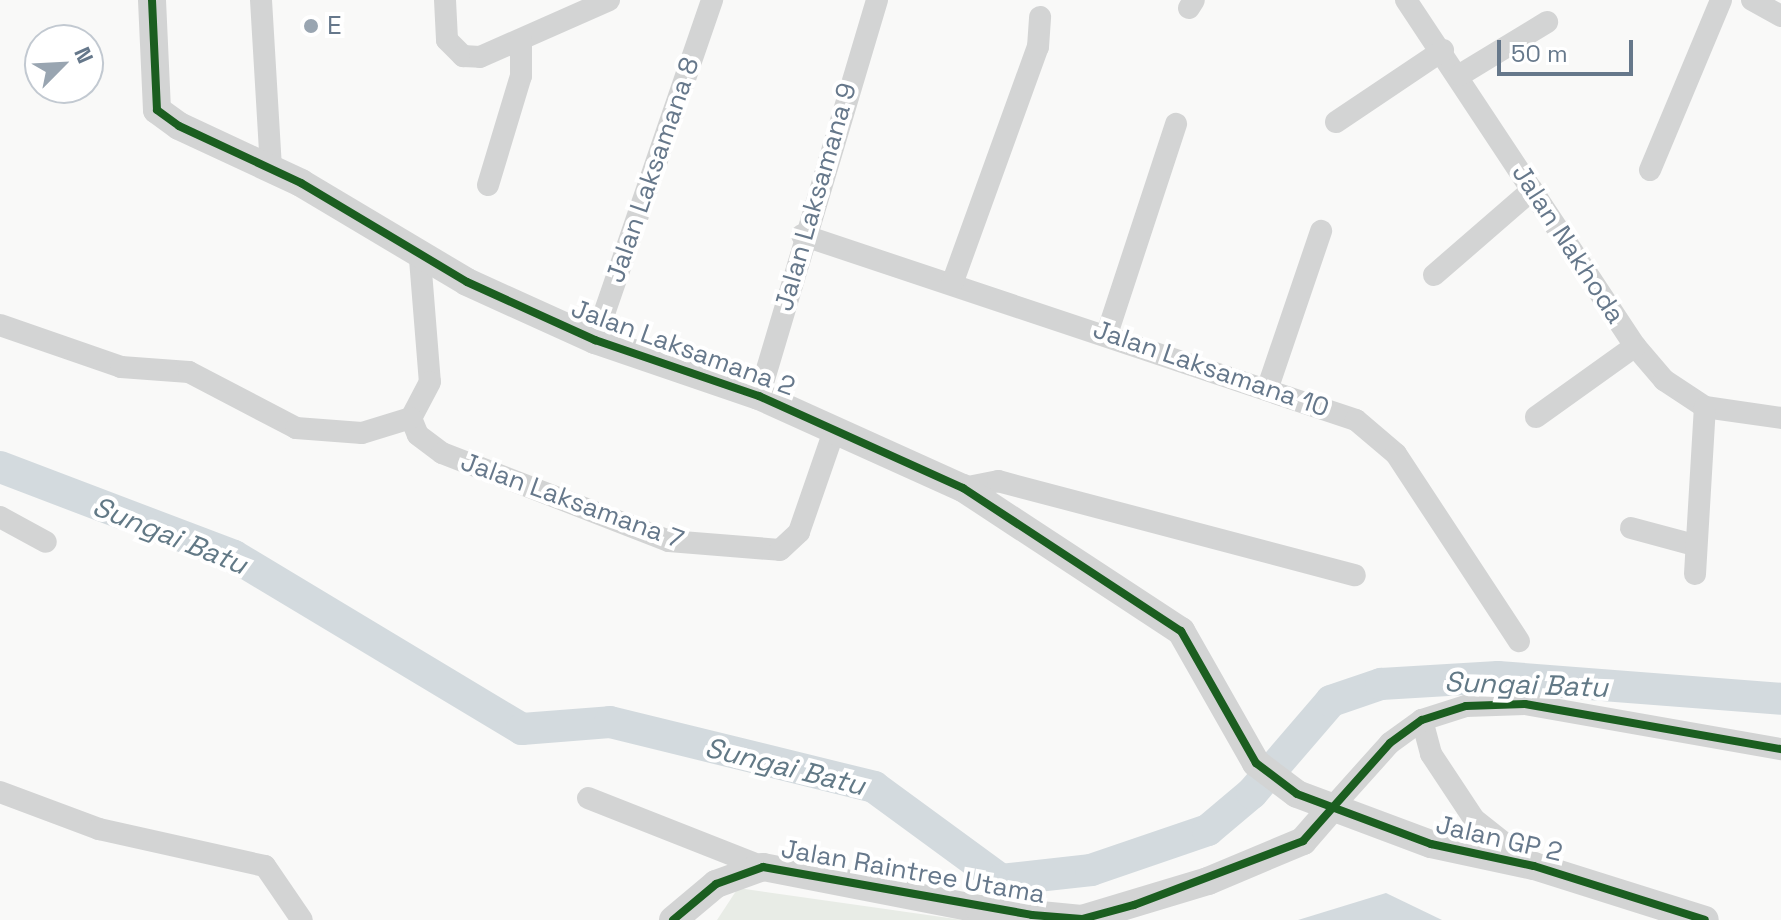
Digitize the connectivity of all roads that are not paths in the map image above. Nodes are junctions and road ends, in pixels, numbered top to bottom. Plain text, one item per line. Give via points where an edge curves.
1 (152, 0) edge
2 (261, 0) edge
3 (445, 0) edge
4 (609, 0) edge
5 (712, 0) edge
6 (877, 0) edge
7 (1406, 0) edge
8 (1721, 0) edge
9 (1752, 0) edge
10 (1781, 16) edge
11 (1040, 17) dead end
12 (1547, 22) dead end
13 (521, 40) junction
14 (1443, 50) junction
15 (1460, 75) junction
16 (1336, 122) dead end
17 (1176, 124) dead end
18 (271, 170) junction
19 (1650, 170) dead end
20 (488, 185) dead end
21 (1532, 190) junction
22 (1321, 231) dead end
23 (802, 235) junction
24 (420, 259) junction
25 (1434, 275) dead end
26 (952, 284) junction
27 (0, 325) edge
28 (1108, 331) junction
29 (595, 340) junction
30 (1635, 346) junction
31 (1268, 387) junction
32 (759, 396) junction
33 (1705, 407) junction
34 (1536, 417) dead end
35 (411, 418) junction
36 (1781, 418) edge
37 (835, 428) junction
38 (963, 488) junction
39 (0, 517) edge
40 (1631, 528) dead end
41 (46, 542) dead end
42 (1694, 545) junction
43 (1695, 574) dead end
44 (1355, 575) dead end
45 (1519, 641) dead end
46 (1422, 720) junction
47 (1781, 749) edge
48 (0, 792) edge
49 (1297, 794) joint
50 (588, 798) dead end
51 (1329, 811) junction
52 (1534, 866) junction
53 (763, 867) junction
54 (302, 920) edge
55 (673, 920) edge
56 (1705, 920) edge

1 - 18 street, Jalan Laksamana 2 via 157,110 202,141
2 - 18 street
3 - 13 street via 447,40 463,56 480,57
4 - 13 street
5 - 29 street, Jalan Laksamana 8
6 - 23 street, Jalan Laksamana 9
7 - 14 street, Jalan Nakhoda
8 - 19 street
9 - 10 street
11 - 26 street via 1038,47
12 - 15 street
13 - 20 street via 521,76
14 - 15 street, Jalan Nakhoda
14 - 16 street
15 - 21 street, Jalan Nakhoda
17 - 28 street
18 - 24 street, Jalan Laksamana 2
21 - 25 street
21 - 30 street, Jalan Nakhoda
22 - 31 street
23 - 26 street, Jalan Laksamana 10
23 - 32 street, Jalan Laksamana 9
24 - 29 street, Jalan Laksamana 2
24 - 35 street via 430,382
26 - 28 street, Jalan Laksamana 10
27 - 35 street via 121,367 189,372 296,428 362,433
28 - 31 street, Jalan Laksamana 10
29 - 32 street, Jalan Laksamana 2
30 - 33 street, Jalan Nakhoda via 1664,380
30 - 34 street
31 - 45 street, Jalan Laksamana 10 via 1356,420 1396,454
32 - 37 street, Jalan Laksamana 2
33 - 36 street, Jalan Nakhoda
33 - 42 street
35 - 37 street, Jalan Laksamana 7 via 418,435 442,453 669,541 768,550 780,550 799,532
37 - 38 street, Jalan Laksamana 2
38 - 44 street via 998,481
38 - 49 street, Jalan Laksamana 2 via 1181,631 1256,763
39 - 41 street
40 - 42 street
42 - 43 street
46 - 47 street via 1466,706 1525,704
46 - 51 street
46 - 52 street via 1431,754 1474,819
48 - 54 street via 99,829 265,866
49 - 51 street, Jalan GP 2
50 - 53 street
51 - 52 street, Jalan GP 2
51 - 53 street, Jalan Raintree Utama via 1303,841 1208,881 1082,919 979,909
52 - 56 street, Jalan GP 2
53 - 55 street, Jalan Raintree Utama via 716,884

